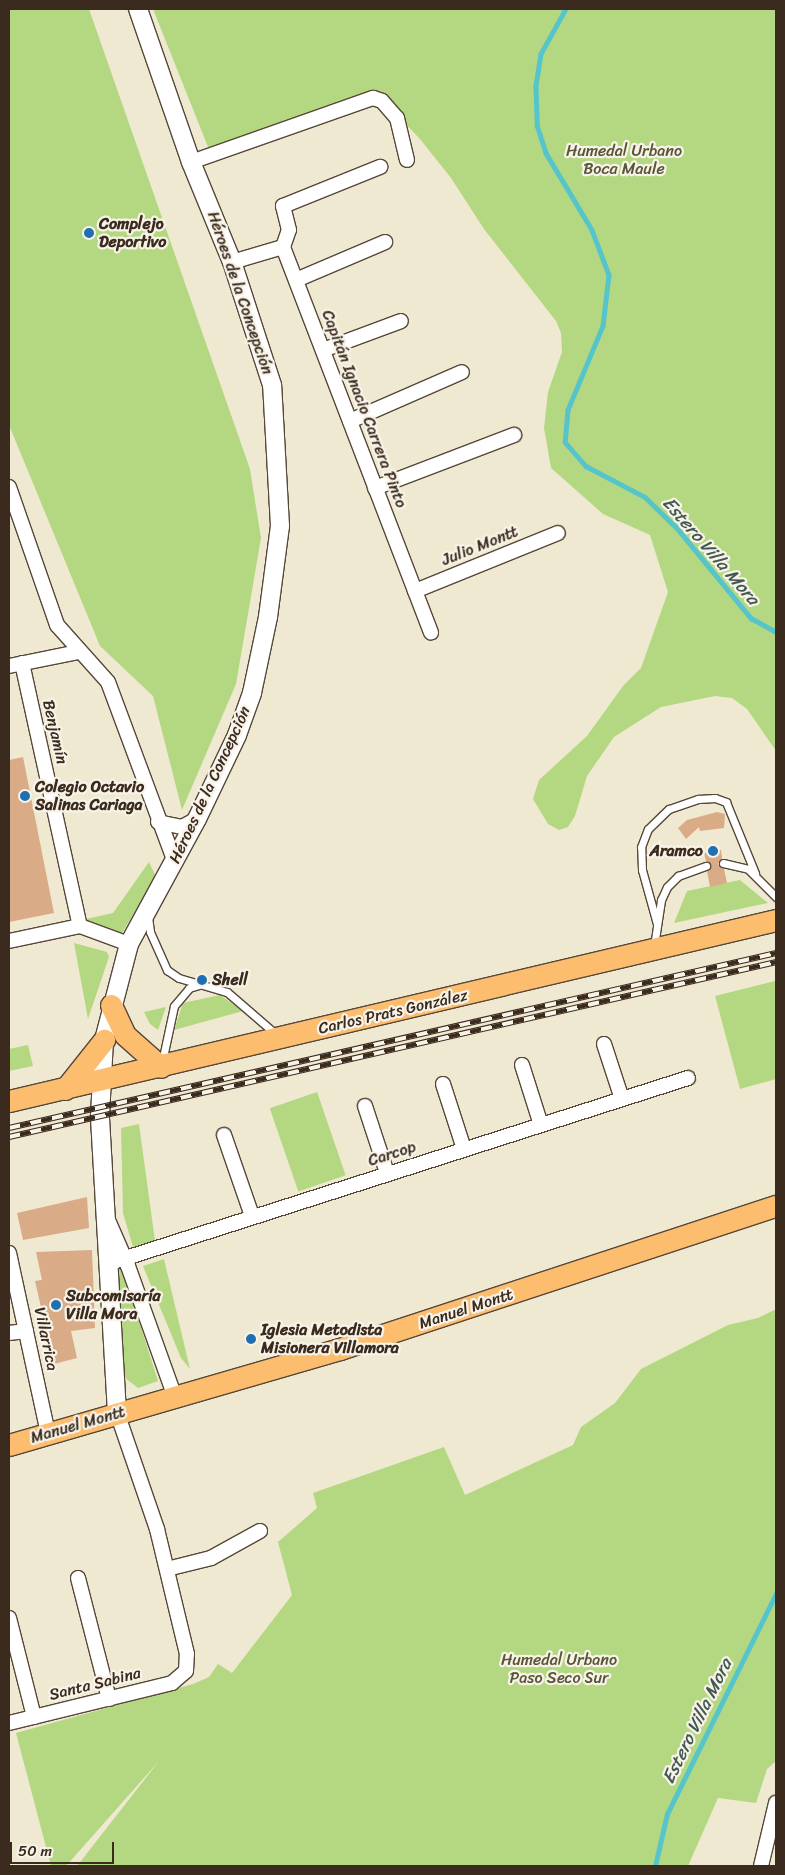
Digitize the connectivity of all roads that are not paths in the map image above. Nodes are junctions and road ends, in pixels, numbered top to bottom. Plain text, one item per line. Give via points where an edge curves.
1 (138, 9) edge
2 (407, 160) dead end
3 (191, 162) junction
4 (380, 167) dead end
5 (385, 242) dead end
6 (283, 247) junction
7 (232, 262) junction
8 (296, 280) junction
9 (401, 321) dead end
10 (322, 350) junction
11 (462, 372) dead end
12 (350, 421) junction
13 (514, 435) dead end
14 (9, 487) edge
15 (375, 488) junction
16 (14, 517) edge
17 (558, 534) dead end
18 (415, 591) junction
19 (431, 633) dead end
20 (78, 652) junction
21 (15, 665) edge
22 (197, 819) junction
23 (158, 822) junction
24 (175, 862) junction
25 (723, 863) dead end
26 (706, 866) dead end
27 (755, 873) junction
28 (776, 897) edge
29 (147, 908) junction
30 (776, 920) edge
31 (657, 924) junction
32 (80, 926) junction
33 (9, 941) edge
34 (129, 944) junction
35 (654, 949) junction
36 (203, 984) junction
37 (111, 1005) junction
38 (281, 1038) junction
39 (104, 1040) junction
40 (604, 1044) dead end
41 (522, 1065) dead end
42 (161, 1067) junction
43 (688, 1078) dead end
44 (100, 1082) junction
45 (443, 1084) dead end
46 (65, 1089) junction
47 (622, 1099) junction
48 (9, 1101) edge
49 (365, 1106) dead end
50 (540, 1124) junction
51 (224, 1136) dead end
52 (464, 1149) junction
53 (387, 1173) junction
54 (776, 1206) edge
55 (105, 1214) junction
56 (252, 1216) junction
57 (9, 1253) edge
58 (124, 1257) junction
59 (107, 1264) junction
60 (26, 1331) junction
61 (9, 1333) edge
62 (175, 1397) junction
63 (116, 1414) junction
64 (48, 1433) junction
65 (9, 1445) edge
66 (260, 1531) dead end
67 (167, 1569) junction
68 (78, 1578) dead end
69 (9, 1618) edge
70 (186, 1671) joint
71 (108, 1699) junction
72 (34, 1717) junction
73 (9, 1724) edge
74 (776, 1803) edge
75 (761, 1864) edge

1 - 3 street, Héroes de la Concepción
2 - 3 street via 397,118 382,101 373,98
3 - 7 street, Héroes de la Concepción
4 - 6 street via 284,206 288,230
5 - 8 street
6 - 7 street
6 - 8 street, Capitán Ignacio Carrera Pinto
7 - 22 street, Héroes de la Concepción via 272,385 280,526 268,618 252,693
8 - 10 street, Capitán Ignacio Carrera Pinto
9 - 10 street
10 - 12 street, Capitán Ignacio Carrera Pinto
11 - 12 street
12 - 15 street, Capitán Ignacio Carrera Pinto
13 - 15 street
14 - 16 street
15 - 18 street, Capitán Ignacio Carrera Pinto
16 - 20 street via 57,625
17 - 18 street, Julio Montt
18 - 19 street, Capitán Ignacio Carrera Pinto
20 - 21 street
20 - 23 street via 108,682
21 - 32 street, Benjamín
22 - 23 street via 182,827
22 - 24 street, Héroes de la Concepción
23 - 24 street
24 - 29 street, Héroes de la Concepción
25 - 27 lane via 741,866
26 - 31 lane via 678,876 667,887
27 - 28 lane
27 - 31 lane via 726,802 715,798 698,799 669,809 648,829 641,847 642,870
29 - 34 street, Héroes de la Concepción
29 - 36 lane via 150,932 167,970 179,978
30 - 35 main road, Carlos Prats González
31 - 35 lane
32 - 33 street
32 - 34 street
34 - 37 street, Héroes de la Concepción
35 - 38 main road, Carlos Prats González
36 - 38 lane via 239,1000
36 - 42 lane via 189,988 174,1006
37 - 39 street, Héroes de la Concepción
37 - 42 main road via 125,1034
38 - 42 main road, Carlos Prats González
39 - 44 street, Héroes de la Concepción
39 - 46 main road
40 - 47 street
41 - 50 street
42 - 44 main road, Carlos Prats González
43 - 47 street, Carcop
44 - 46 main road, Carlos Prats González
44 - 55 street, Héroes de la Concepción
45 - 52 street
46 - 48 main road, Carlos Prats González
47 - 50 street, Carcop
49 - 53 street
50 - 52 street, Carcop
51 - 56 street
52 - 53 street, Carcop
53 - 56 street, Carcop
54 - 62 main road, Manuel Montt via 414,1326
55 - 58 street, Héroes de la Concepción
55 - 59 street, Héroes de la Concepción
56 - 58 street, Carcop
57 - 60 street, Villarrica
58 - 59 street, Carcop
58 - 62 street, Héroes de la Concepción
59 - 63 street, Héroes de la Concepción
60 - 61 street
60 - 64 street, Villarrica
62 - 63 main road, Manuel Montt
63 - 64 main road, Manuel Montt
63 - 67 street, Héroes de la Concepción via 157,1529
64 - 65 main road, Manuel Montt
66 - 67 street via 211,1558
67 - 70 street, Héroes de la Concepción via 187,1654
68 - 71 street
69 - 72 street
70 - 71 street, Santa Sabina via 172,1683
71 - 72 street, Santa Sabina
72 - 73 street, Santa Sabina
74 - 75 street

